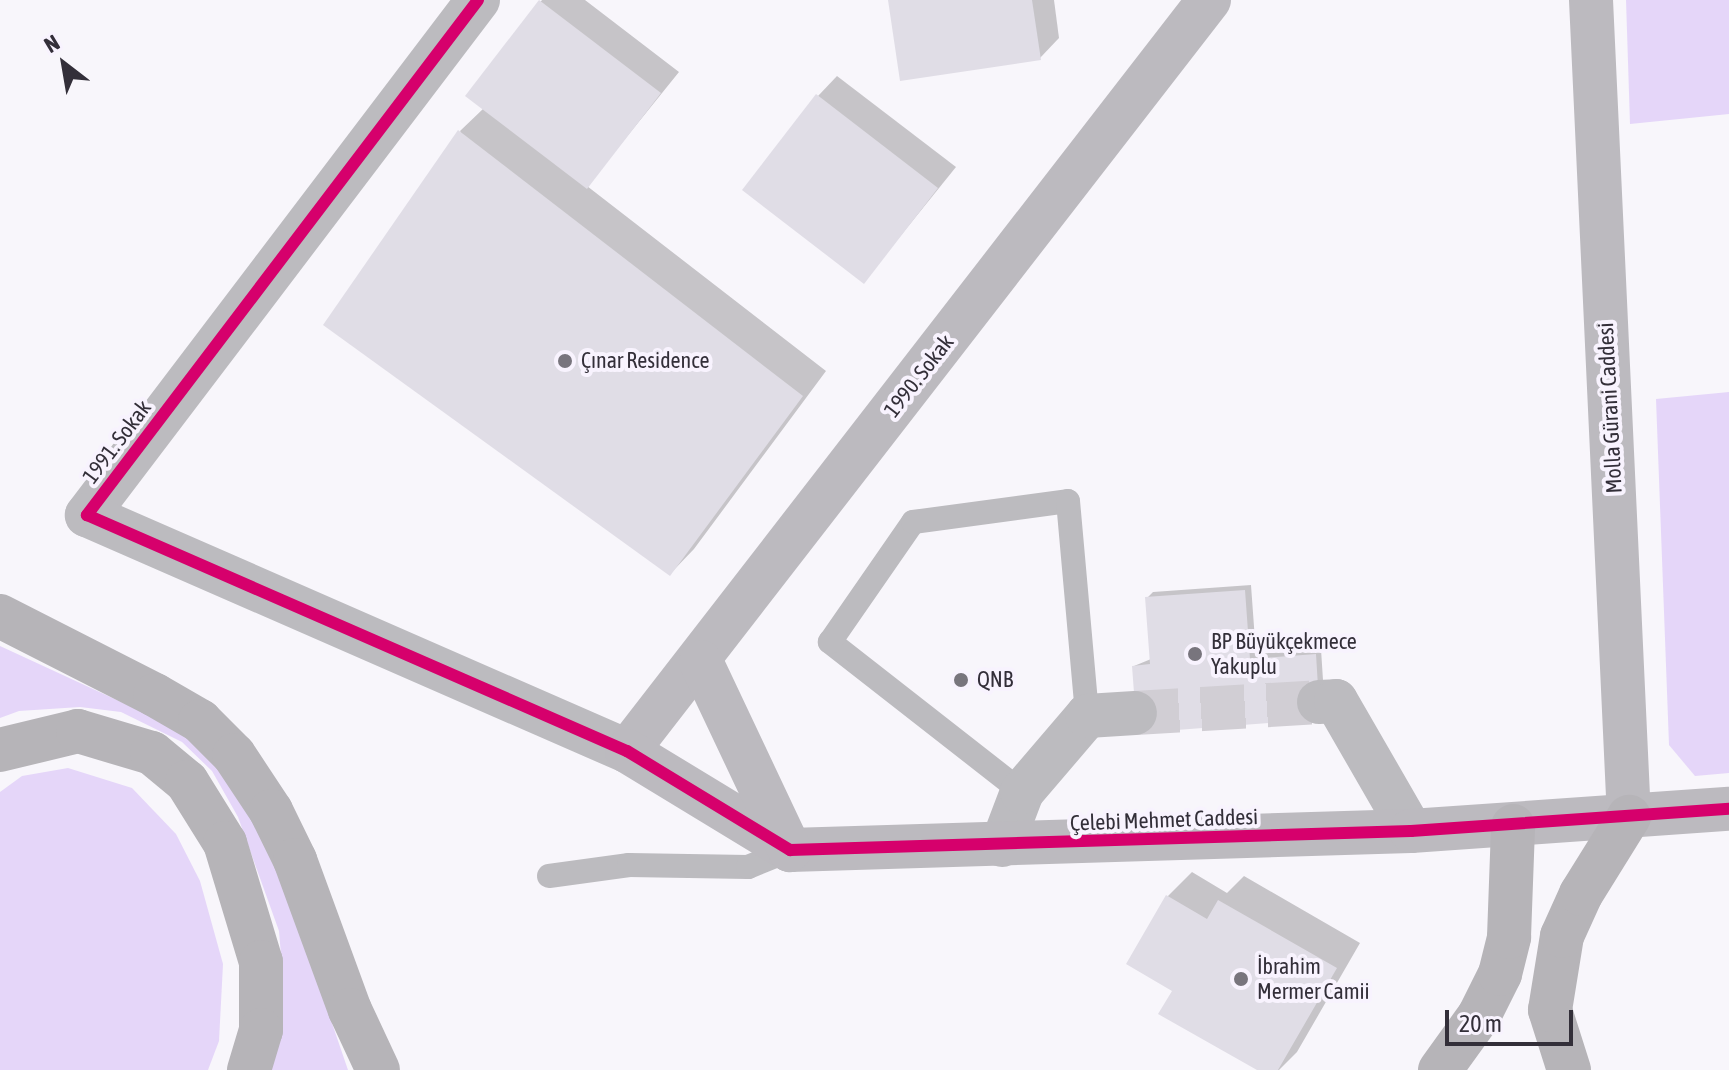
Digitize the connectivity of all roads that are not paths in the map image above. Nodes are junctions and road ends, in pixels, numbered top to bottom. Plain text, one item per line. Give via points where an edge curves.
1 (478, 0) edge
2 (1209, 0) edge
3 (1591, 0) edge
4 (0, 616) edge
5 (701, 662) junction
6 (1319, 702) tunnel mouth
7 (1135, 713) tunnel mouth
8 (1087, 716) junction
9 (0, 750) edge
10 (627, 751) junction
11 (1022, 792) junction
12 (1729, 809) edge
13 (1629, 817) junction
14 (1513, 826) junction
15 (1411, 831) junction
16 (1002, 845) junction
17 (790, 850) junction
18 (549, 876) dead end
19 (249, 1070) edge
20 (378, 1070) edge
21 (1440, 1070) edge
22 (1569, 1070) edge

1 - 10 street, 1991. Sokak via 87,515
2 - 5 main road, 1990. Sokak
3 - 13 main road, Molla Gürani Caddesi
4 - 20 main road via 200,721 234,755 295,860
5 - 10 main road, 1990. Sokak
5 - 17 main road
6 - 15 street via 1336,701
7 - 8 street
8 - 11 street
8 - 11 lane via 1068,501 913,522 830,642
9 - 19 main road via 78,731 152,753 187,782 225,843 261,962 261,1030
10 - 17 main road
11 - 16 street
12 - 13 main road, Çelebi Mehmet Caddesi
13 - 14 main road, Çelebi Mehmet Caddesi
13 - 22 main road via 1581,894 1562,936 1550,1010
14 - 15 main road, Çelebi Mehmet Caddesi
14 - 21 main road via 1509,937 1500,974 1479,1016
15 - 16 main road, Çelebi Mehmet Caddesi
16 - 17 main road, Çelebi Mehmet Caddesi
17 - 18 lane via 748,867 629,865

